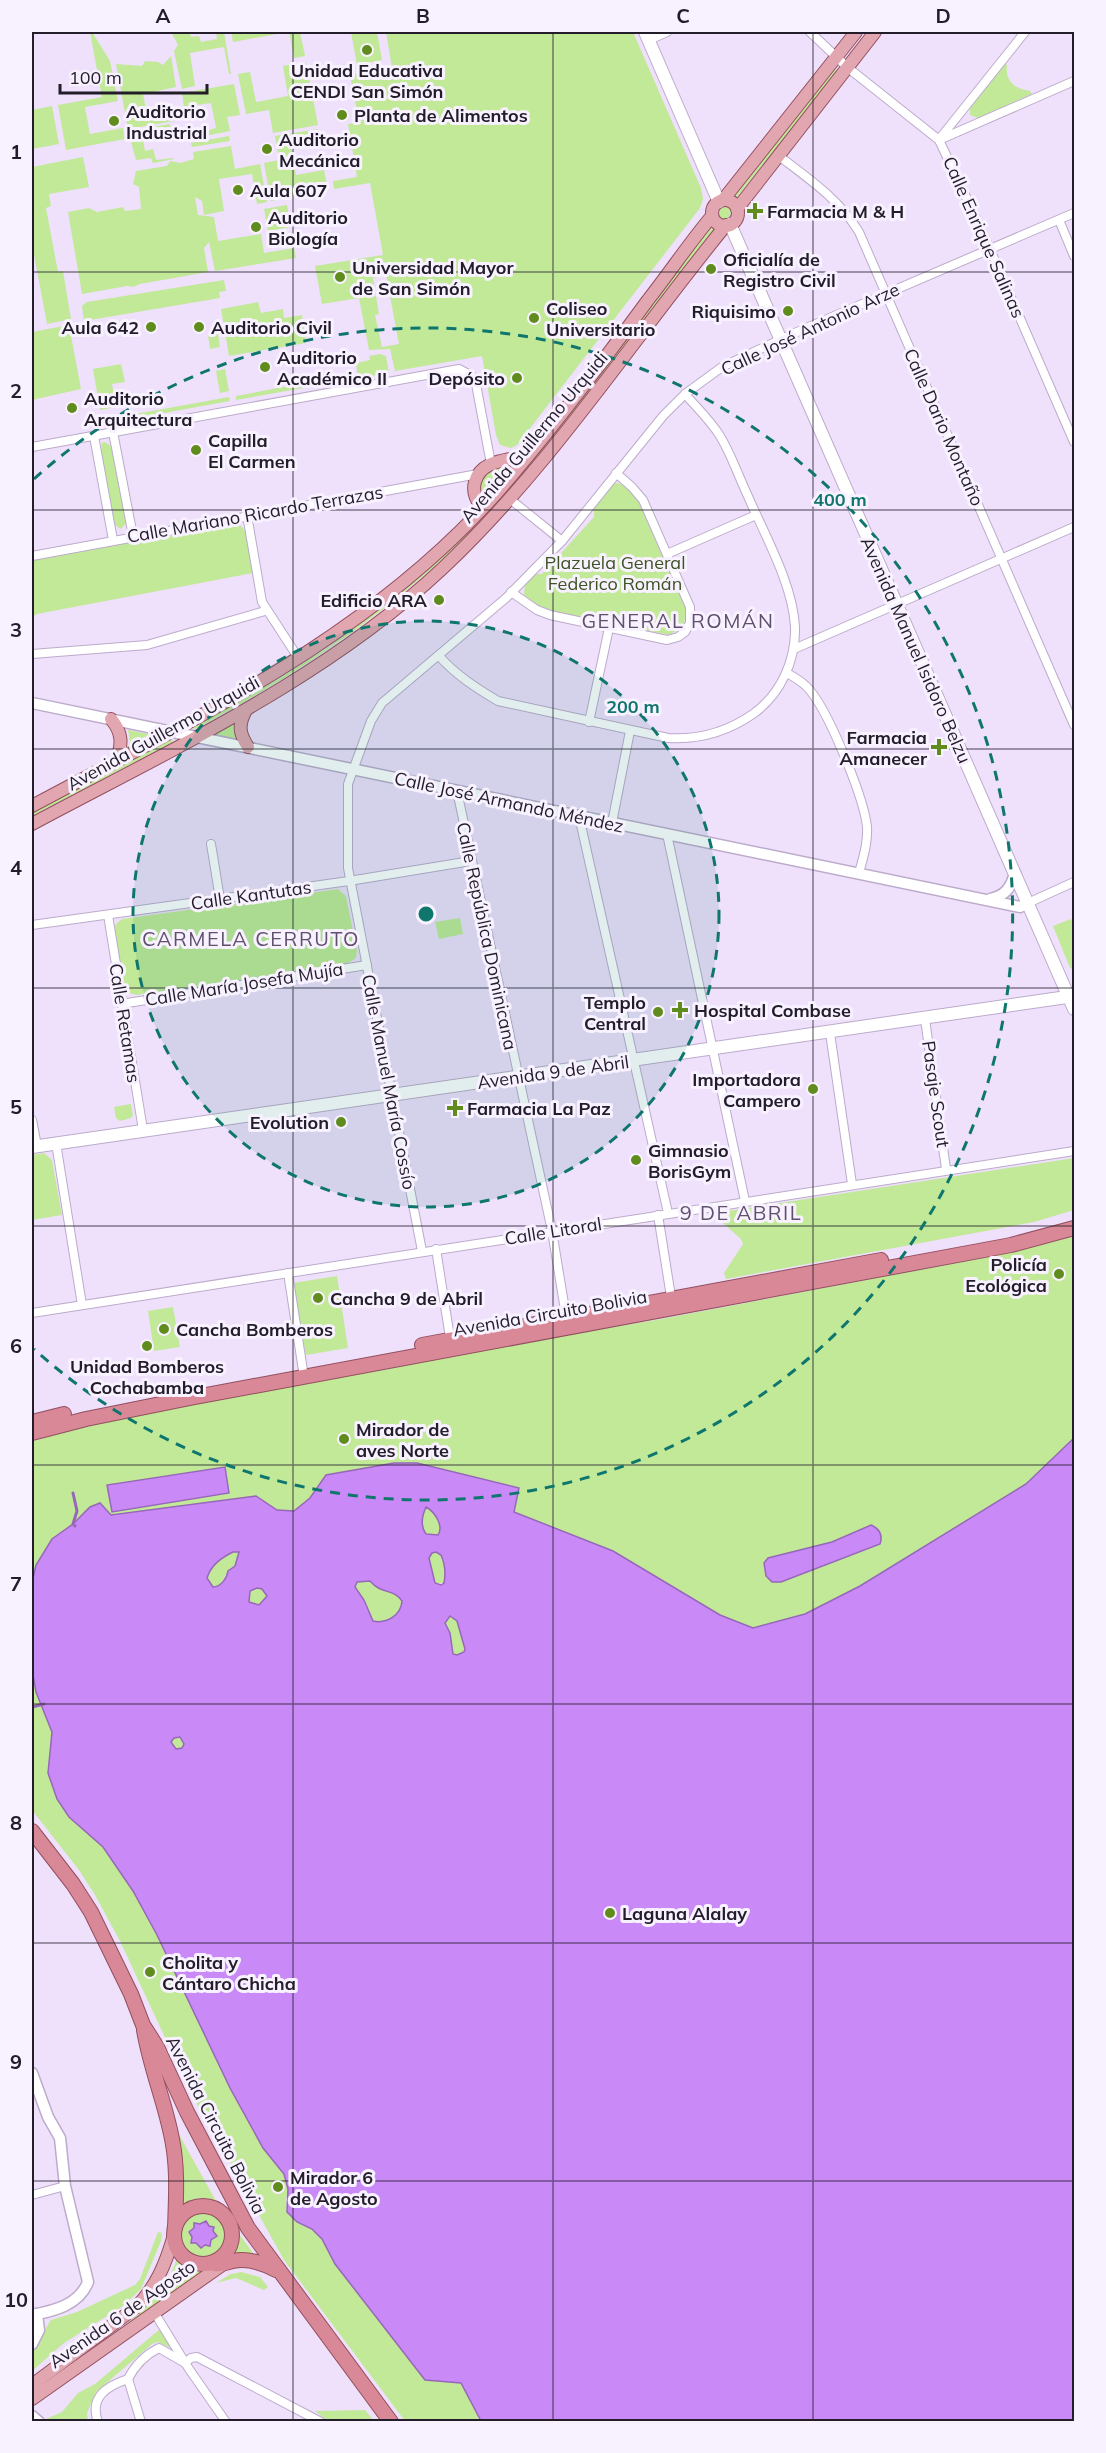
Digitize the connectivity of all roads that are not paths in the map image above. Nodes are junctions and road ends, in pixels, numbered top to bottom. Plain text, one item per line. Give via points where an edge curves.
1 (667, 32) edge
2 (810, 32) edge
3 (856, 32) edge
4 (875, 32) edge
5 (1025, 32) edge
6 (647, 36) edge
7 (837, 56) junction
8 (847, 67) junction
9 (1074, 81) edge
10 (965, 107) junction
11 (980, 122) junction
12 (939, 140) junction
13 (778, 156) junction
14 (721, 201) junction
15 (736, 209) junction
16 (1074, 213) edge
17 (712, 216) junction
18 (1059, 220) junction
19 (728, 225) junction
20 (990, 249) junction
21 (1074, 256) edge
22 (885, 294) junction
23 (780, 339) junction
24 (685, 394) junction
25 (114, 432) junction
26 (94, 436) junction
27 (1074, 442) edge
28 (32, 447) edge
29 (527, 455) junction
30 (491, 464) junction
31 (616, 473) junction
32 (478, 474) junction
33 (510, 499) junction
34 (482, 508) junction
35 (247, 515) junction
36 (756, 515) junction
37 (1074, 527) edge
38 (133, 536) junction
39 (113, 540) junction
40 (562, 541) junction
41 (667, 554) junction
42 (32, 556) edge
43 (1002, 558) junction
44 (511, 592) junction
45 (897, 605) junction
46 (265, 611) junction
47 (609, 628) junction
48 (794, 649) junction
49 (32, 654) edge
50 (439, 656) junction
51 (299, 659) junction
52 (788, 673) junction
53 (32, 703) edge
54 (246, 710) junction
55 (111, 719) junction
56 (589, 722) junction
57 (1074, 724) edge
58 (171, 731) junction
59 (630, 731) junction
60 (197, 736) junction
61 (248, 747) junction
62 (117, 760) junction
63 (352, 769) junction
64 (457, 791) junction
65 (32, 806) edge
66 (579, 816) junction
67 (612, 823) junction
68 (32, 824) edge
69 (667, 834) junction
70 (211, 844) dead end
71 (471, 861) junction
72 (859, 873) junction
73 (1015, 873) junction
74 (349, 881) junction
75 (1074, 882) edge
76 (220, 899) junction
77 (986, 900) junction
78 (1028, 903) junction
79 (108, 915) junction
80 (32, 925) edge
81 (367, 965) junction
82 (1072, 996) edge
83 (122, 1004) junction
84 (1074, 1009) edge
85 (925, 1019) junction
86 (830, 1033) junction
87 (712, 1050) junction
88 (634, 1060) junction
89 (517, 1077) junction
90 (392, 1094) junction
91 (32, 1119) edge
92 (143, 1130) junction
93 (56, 1143) junction
94 (34, 1146) edge
95 (1074, 1150) edge
96 (946, 1169) junction
97 (852, 1184) junction
98 (745, 1201) junction
99 (668, 1213) junction
100 (658, 1215) junction
101 (1074, 1219) edge
102 (1074, 1228) edge
103 (552, 1231) junction
104 (436, 1249) junction
105 (422, 1251) junction
106 (288, 1274) junction
107 (672, 1304) junction
108 (82, 1305) junction
109 (32, 1313) edge
110 (568, 1323) junction
111 (451, 1345) junction
112 (304, 1372) junction
113 (32, 1422) edge
114 (32, 1433) edge
115 (32, 1831) edge
116 (143, 2025) junction
117 (32, 2073) edge
118 (65, 2186) junction
119 (32, 2195) edge
120 (231, 2199) junction
121 (217, 2209) junction
122 (233, 2216) junction
123 (248, 2228) junction
124 (174, 2231) junction
125 (232, 2233) junction
126 (219, 2260) junction
127 (278, 2271) junction
128 (154, 2312) junction
129 (34, 2315) edge
130 (32, 2344) edge
131 (185, 2363) junction
132 (128, 2379) junction
133 (32, 2385) edge
134 (32, 2399) edge
135 (32, 2416) edge
136 (39, 2421) edge
137 (98, 2421) edge
138 (141, 2421) edge
139 (226, 2421) edge
140 (321, 2421) edge
141 (391, 2421) edge

1 - 6 street
2 - 7 street, Calle Enrique Salinas
3 - 7 main road
4 - 8 main road
5 - 10 street
6 - 14 main road
7 - 8 street, Calle Enrique Salinas
7 - 14 main road
8 - 12 street, Calle Enrique Salinas
8 - 13 main road
9 - 11 street
10 - 11 street via 966,117
10 - 12 street
11 - 12 street
12 - 20 street, Calle Enrique Salinas
13 - 15 main road
13 - 22 street, Calle Dario Montaño via 835,199 847,213
14 - 15 main road via 730,201
14 - 17 main road via 713,208
15 - 19 main road via 736,218
16 - 18 street, Calle José Antonio Arze
17 - 19 main road via 716,222
17 - 29 main road, Avenida Guillermo Urquidi
18 - 20 street, Calle José Antonio Arze
18 - 21 street
19 - 23 main road, Avenida Manuel Isidoro Belzu
19 - 33 main road, Avenida Guillermo Urquidi via 705,249 625,357
20 - 22 street, Calle José Antonio Arze
20 - 27 street, Calle Enrique Salinas
22 - 23 street, Calle José Antonio Arze
22 - 43 street, Calle Dario Montaño
23 - 24 street, Calle José Antonio Arze via 722,367
23 - 45 main road, Avenida Manuel Isidoro Belzu
24 - 31 street, Calle José Antonio Arze
24 - 36 street via 721,437
25 - 26 street
25 - 30 street via 459,369 472,376 476,384
25 - 38 street
26 - 28 street
26 - 39 street
29 - 30 main road
29 - 34 main road, Avenida Guillermo Urquidi
30 - 32 main road
31 - 40 street, Calle José Antonio Arze
31 - 41 street via 643,500
32 - 34 main road via 474,491
32 - 35 street, Calle Mariano Ricardo Terrazas
33 - 40 street
33 - 54 main road, Avenida Guillermo Urquidi via 441,570 379,621
34 - 51 main road, Avenida Guillermo Urquidi via 421,568
35 - 38 street, Calle Mariano Ricardo Terrazas
35 - 46 street
36 - 41 street
36 - 48 street via 789,594
37 - 43 street
38 - 39 street, Calle Mariano Ricardo Terrazas
39 - 42 street, Calle Mariano Ricardo Terrazas
40 - 44 street, Calle José Antonio Arze
41 - 47 street via 690,607 690,623 685,632 667,640
43 - 45 street
43 - 57 street, Calle Dario Montaño
44 - 47 street via 544,613
44 - 50 street, Calle José Antonio Arze
45 - 48 street
45 - 73 main road, Avenida Manuel Isidoro Belzu
46 - 49 street via 147,645
46 - 51 street
47 - 56 street
48 - 52 street
50 - 56 street via 473,687 498,701
50 - 63 street, Calle José Antonio Arze via 382,703
51 - 58 main road, Avenida Guillermo Urquidi
52 - 59 street via 758,711 715,734 690,739
52 - 72 street via 807,687 818,702 861,799 867,829
53 - 55 street, Calle José Armando Méndez
54 - 60 main road, Avenida Guillermo Urquidi
54 - 61 main road via 239,728
55 - 58 street, Calle José Armando Méndez
55 - 62 main road via 121,736
56 - 59 street
58 - 60 street, Calle José Armando Méndez
58 - 62 main road, Avenida Guillermo Urquidi
59 - 67 street
60 - 61 street, Calle José Armando Méndez
60 - 68 main road, Avenida Guillermo Urquidi
61 - 63 street, Calle José Armando Méndez
62 - 65 main road, Avenida Guillermo Urquidi
63 - 64 street, Calle José Armando Méndez
63 - 74 street, Calle Manuel María Cossío via 348,784
64 - 66 street, Calle José Armando Méndez
64 - 71 street, Calle República Dominicana
66 - 67 street, Calle José Armando Méndez
66 - 88 street
67 - 69 street, Calle José Armando Méndez
69 - 72 street, Calle José Armando Méndez
69 - 87 street
70 - 76 street
71 - 74 street, Calle Kantutas
71 - 89 street, Calle República Dominicana
72 - 77 street, Calle José Armando Méndez
73 - 77 street via 1005,894
73 - 78 main road, Avenida Manuel Isidoro Belzu
74 - 76 street, Calle Kantutas
74 - 81 street, Calle Manuel María Cossío
75 - 78 street
76 - 79 street, Calle Kantutas
77 - 78 street, Calle José Armando Méndez via 1020,907
78 - 82 main road, Avenida Manuel Isidoro Belzu
79 - 80 street, Calle Kantutas
79 - 83 street, Calle Retamas
81 - 83 street, Calle María Josefa Mujía
81 - 90 street, Calle Manuel María Cossío
82 - 84 main road, Avenida Manuel Isidoro Belzu
82 - 85 main road, Avenida 9 de Abril
83 - 92 street, Calle Retamas
85 - 86 main road, Avenida 9 de Abril
85 - 96 street, Pasaje Scout
86 - 87 main road, Avenida 9 de Abril
86 - 97 street
87 - 88 main road, Avenida 9 de Abril
87 - 98 street
88 - 89 main road, Avenida 9 de Abril
88 - 99 street
89 - 90 main road, Avenida 9 de Abril
89 - 103 street, Calle República Dominicana
90 - 92 main road, Avenida 9 de Abril
90 - 105 street, Calle Manuel María Cossío
91 - 94 street
92 - 93 main road, Avenida 9 de Abril
93 - 94 main road, Avenida 9 de Abril
93 - 108 street
95 - 96 street, Calle Litoral
96 - 97 street, Calle Litoral
97 - 98 street, Calle Litoral
98 - 99 street, Calle Litoral
99 - 100 street, Calle Litoral
100 - 103 street, Calle Litoral
100 - 107 street
101 - 107 highway, Avenida Circuito Bolivia via 1009,1236
102 - 107 highway, Avenida Circuito Bolivia via 1011,1245
103 - 104 street, Calle Litoral
103 - 110 street, Calle República Dominicana
104 - 105 street, Calle Litoral
104 - 111 street
105 - 106 street, Calle Litoral
106 - 108 street, Calle Litoral
106 - 112 street
107 - 110 highway, Avenida Circuito Bolivia
108 - 109 street, Calle Litoral
110 - 111 highway, Avenida Circuito Bolivia
111 - 112 highway, Avenida Circuito Bolivia
112 - 113 highway, Avenida Circuito Bolivia via 159,1395
112 - 114 highway, Avenida Circuito Bolivia
115 - 116 highway, Avenida Circuito Bolivia via 91,1912
116 - 120 highway, Avenida Circuito Bolivia
116 - 124 highway, Avenida Circuito Bolivia via 172,2140 177,2185
117 - 118 street via 60,2138
118 - 119 street
118 - 129 street via 88,2282 83,2294 69,2304
120 - 122 highway
120 - 123 highway, Avenida Circuito Bolivia
121 - 122 highway
121 - 124 highway via 191,2208 181,2216
121 - 125 highway via 227,2219
122 - 123 highway
122 - 125 highway
123 - 127 highway, Avenida Circuito Bolivia
124 - 126 highway via 177,2248 187,2259 195,2263
124 - 133 main road, Avenida 6 de Agosto via 164,2267 147,2297
125 - 126 highway
126 - 127 highway via 254,2261
126 - 128 main road, Avenida 6 de Agosto
127 - 141 highway, Avenida Circuito Bolivia
128 - 131 street
128 - 134 main road, Avenida 6 de Agosto
129 - 130 street via 39,2330
131 - 132 street via 159,2348 134,2367
131 - 139 street
131 - 140 street via 197,2357
132 - 137 street via 101,2392 96,2404
132 - 138 street
135 - 136 street

